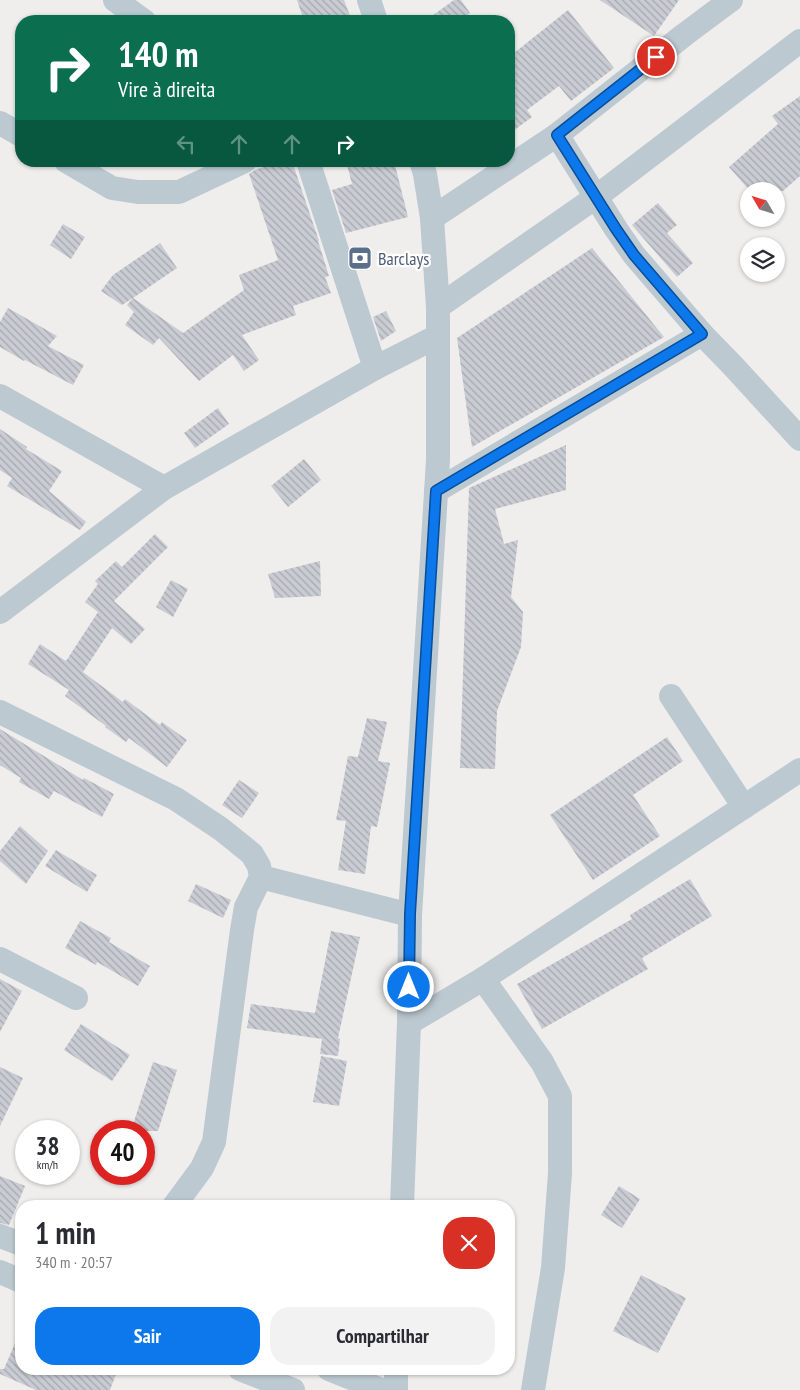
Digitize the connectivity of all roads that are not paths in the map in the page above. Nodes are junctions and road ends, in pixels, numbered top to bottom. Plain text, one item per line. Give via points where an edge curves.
1 (115, 0) edge
2 (369, 0) edge
3 (731, 0) edge
4 (136, 15) edge
5 (374, 15) edge
6 (800, 41) edge
7 (0, 123) edge
8 (15, 132) edge
9 (557, 135) junction
10 (515, 163) edge
11 (76, 167) edge
12 (232, 167) edge
13 (310, 167) edge
14 (423, 167) edge
15 (509, 167) edge
16 (596, 197) junction
17 (432, 218) junction
18 (438, 307) junction
19 (702, 334) junction
20 (438, 336) junction
21 (375, 368) junction
22 (0, 396) edge
23 (800, 439) edge
24 (164, 488) junction
25 (436, 491) junction
26 (0, 612) edge
27 (671, 696) dead end
28 (0, 712) edge
29 (800, 770) edge
30 (744, 807) junction
31 (261, 877) junction
32 (410, 914) junction
33 (0, 958) edge
34 (483, 979) junction
35 (76, 998) dead end
36 (409, 1023) junction
37 (178, 1200) edge
38 (402, 1200) edge
39 (0, 1236) edge
40 (15, 1242) edge
41 (0, 1272) edge
42 (15, 1278) edge
43 (255, 1375) edge
44 (344, 1375) edge
45 (396, 1375) edge
46 (292, 1390) edge
47 (381, 1390) edge
48 (396, 1390) edge
49 (533, 1390) edge

1 - 4 street
2 - 5 street
3 - 9 street
6 - 16 street
7 - 8 street
9 - 10 street
9 - 16 street
11 - 12 street via 112,188 138,192 178,192
13 - 21 street
14 - 17 street
15 - 17 street
16 - 18 street
16 - 19 street via 634,255
17 - 18 street
18 - 20 street
19 - 23 street
19 - 25 street
20 - 21 street
20 - 25 street
21 - 24 street
22 - 24 street
24 - 26 street
25 - 32 street
27 - 30 street
28 - 31 street via 176,799 252,854
29 - 30 street
30 - 34 street
31 - 32 street
31 - 37 street via 246,907 214,1142 202,1168
32 - 36 street
33 - 35 street
34 - 36 street
34 - 49 street via 542,1062 560,1096 560,1173 553,1268
36 - 38 street
39 - 40 street
41 - 42 street
43 - 46 street
44 - 47 street
45 - 48 street

